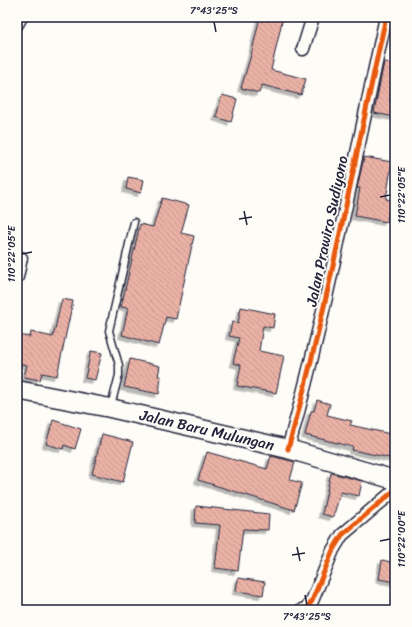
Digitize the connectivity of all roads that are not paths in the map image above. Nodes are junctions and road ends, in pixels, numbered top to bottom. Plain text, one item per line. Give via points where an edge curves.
1 (21, 17) edge
2 (313, 17) edge
3 (386, 17) edge
4 (17, 24) edge
5 (303, 49) dead end
6 (134, 222) dead end
7 (21, 258) dead end
8 (17, 277) edge
9 (17, 390) edge
10 (110, 408) junction
11 (288, 449) junction
12 (395, 480) edge
13 (395, 490) edge
14 (302, 610) edge

1 - 4 street
2 - 5 street
3 - 11 street, Jalan Prawiro Sudiyono via 303,397
6 - 10 lane via 109,331 119,365 119,375
7 - 8 street
9 - 10 main road, Jalan Baru Mulungan
10 - 11 main road, Jalan Baru Mulungan
11 - 12 main road, Jalan Baru Mulungan
13 - 14 street via 342,535 312,601

